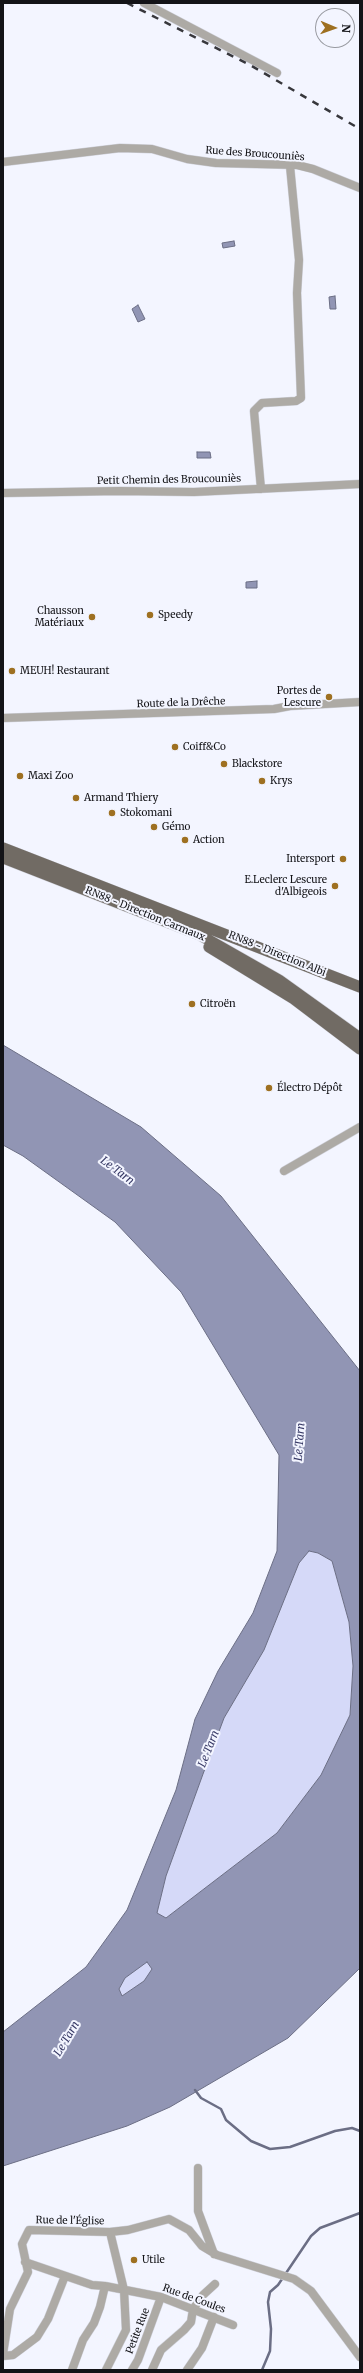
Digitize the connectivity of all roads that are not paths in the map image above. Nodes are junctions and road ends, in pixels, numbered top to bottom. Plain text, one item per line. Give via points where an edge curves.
1 (144, 3) edge
2 (277, 73) dead end
3 (3, 162) edge
4 (290, 166) junction
5 (360, 188) edge
6 (360, 484) edge
7 (261, 489) junction
8 (3, 493) edge
9 (360, 702) edge
10 (3, 718) edge
11 (3, 848) edge
12 (3, 858) edge
13 (171, 922) junction
14 (360, 987) edge
15 (360, 1038) edge
16 (360, 1049) edge
17 (360, 1127) edge
18 (284, 1171) dead end
19 (198, 2168) dead end
20 (110, 2232) junction
21 (214, 2254) junction
22 (25, 2262) junction
23 (65, 2276) junction
24 (215, 2284) dead end
25 (105, 2286) junction
26 (124, 2290) junction
27 (162, 2298) junction
28 (193, 2309) junction
29 (214, 2317) junction
30 (233, 2325) dead end
31 (3, 2353) edge
32 (360, 2357) edge
33 (72, 2370) edge
34 (106, 2370) edge
35 (132, 2370) edge
36 (152, 2370) edge
37 (187, 2370) edge

1 - 2 street
3 - 4 street, Rue des Broucouniès via 134,148 152,149 187,159 216,163
4 - 5 street, Rue des Broucouniès via 314,170
4 - 7 street via 299,260 297,293 301,398 296,401 262,403 254,411
6 - 7 street, Petit Chemin des Broucouniès
7 - 8 street, Petit Chemin des Broucouniès
9 - 10 street, Route de la Drêche via 274,709
11 - 14 main road, RN88 - Direction Albi
12 - 13 main road, RN88 - Direction Carmaux
13 - 15 main road, RN88 - Direction Carmaux via 207,939 279,980
13 - 16 main road via 294,999
17 - 18 street
19 - 21 street via 198,2211
20 - 21 street, Rue de l'Église via 169,2219 189,2230 202,2246
20 - 22 street, Rue de l'Église via 29,2230 22,2244
20 - 26 street
21 - 32 street, Rue de l'Église via 294,2279 311,2291
22 - 23 street, Rue de Coules
22 - 31 street via 28,2272 10,2309
23 - 25 street, Rue de Coules via 92,2285
23 - 31 street via 48,2319 36,2337 13,2355
24 - 28 street
25 - 26 street, Rue de Coules
25 - 33 street via 94,2323 80,2347
26 - 27 street, Rue de Coules
26 - 34 street via 126,2330
27 - 28 street, Rue de Coules
27 - 35 street, Petite Rue
28 - 29 street, Rue de Coules
28 - 36 street via 191,2322 162,2350
29 - 30 street, Rue de Coules
29 - 37 street via 202,2348

